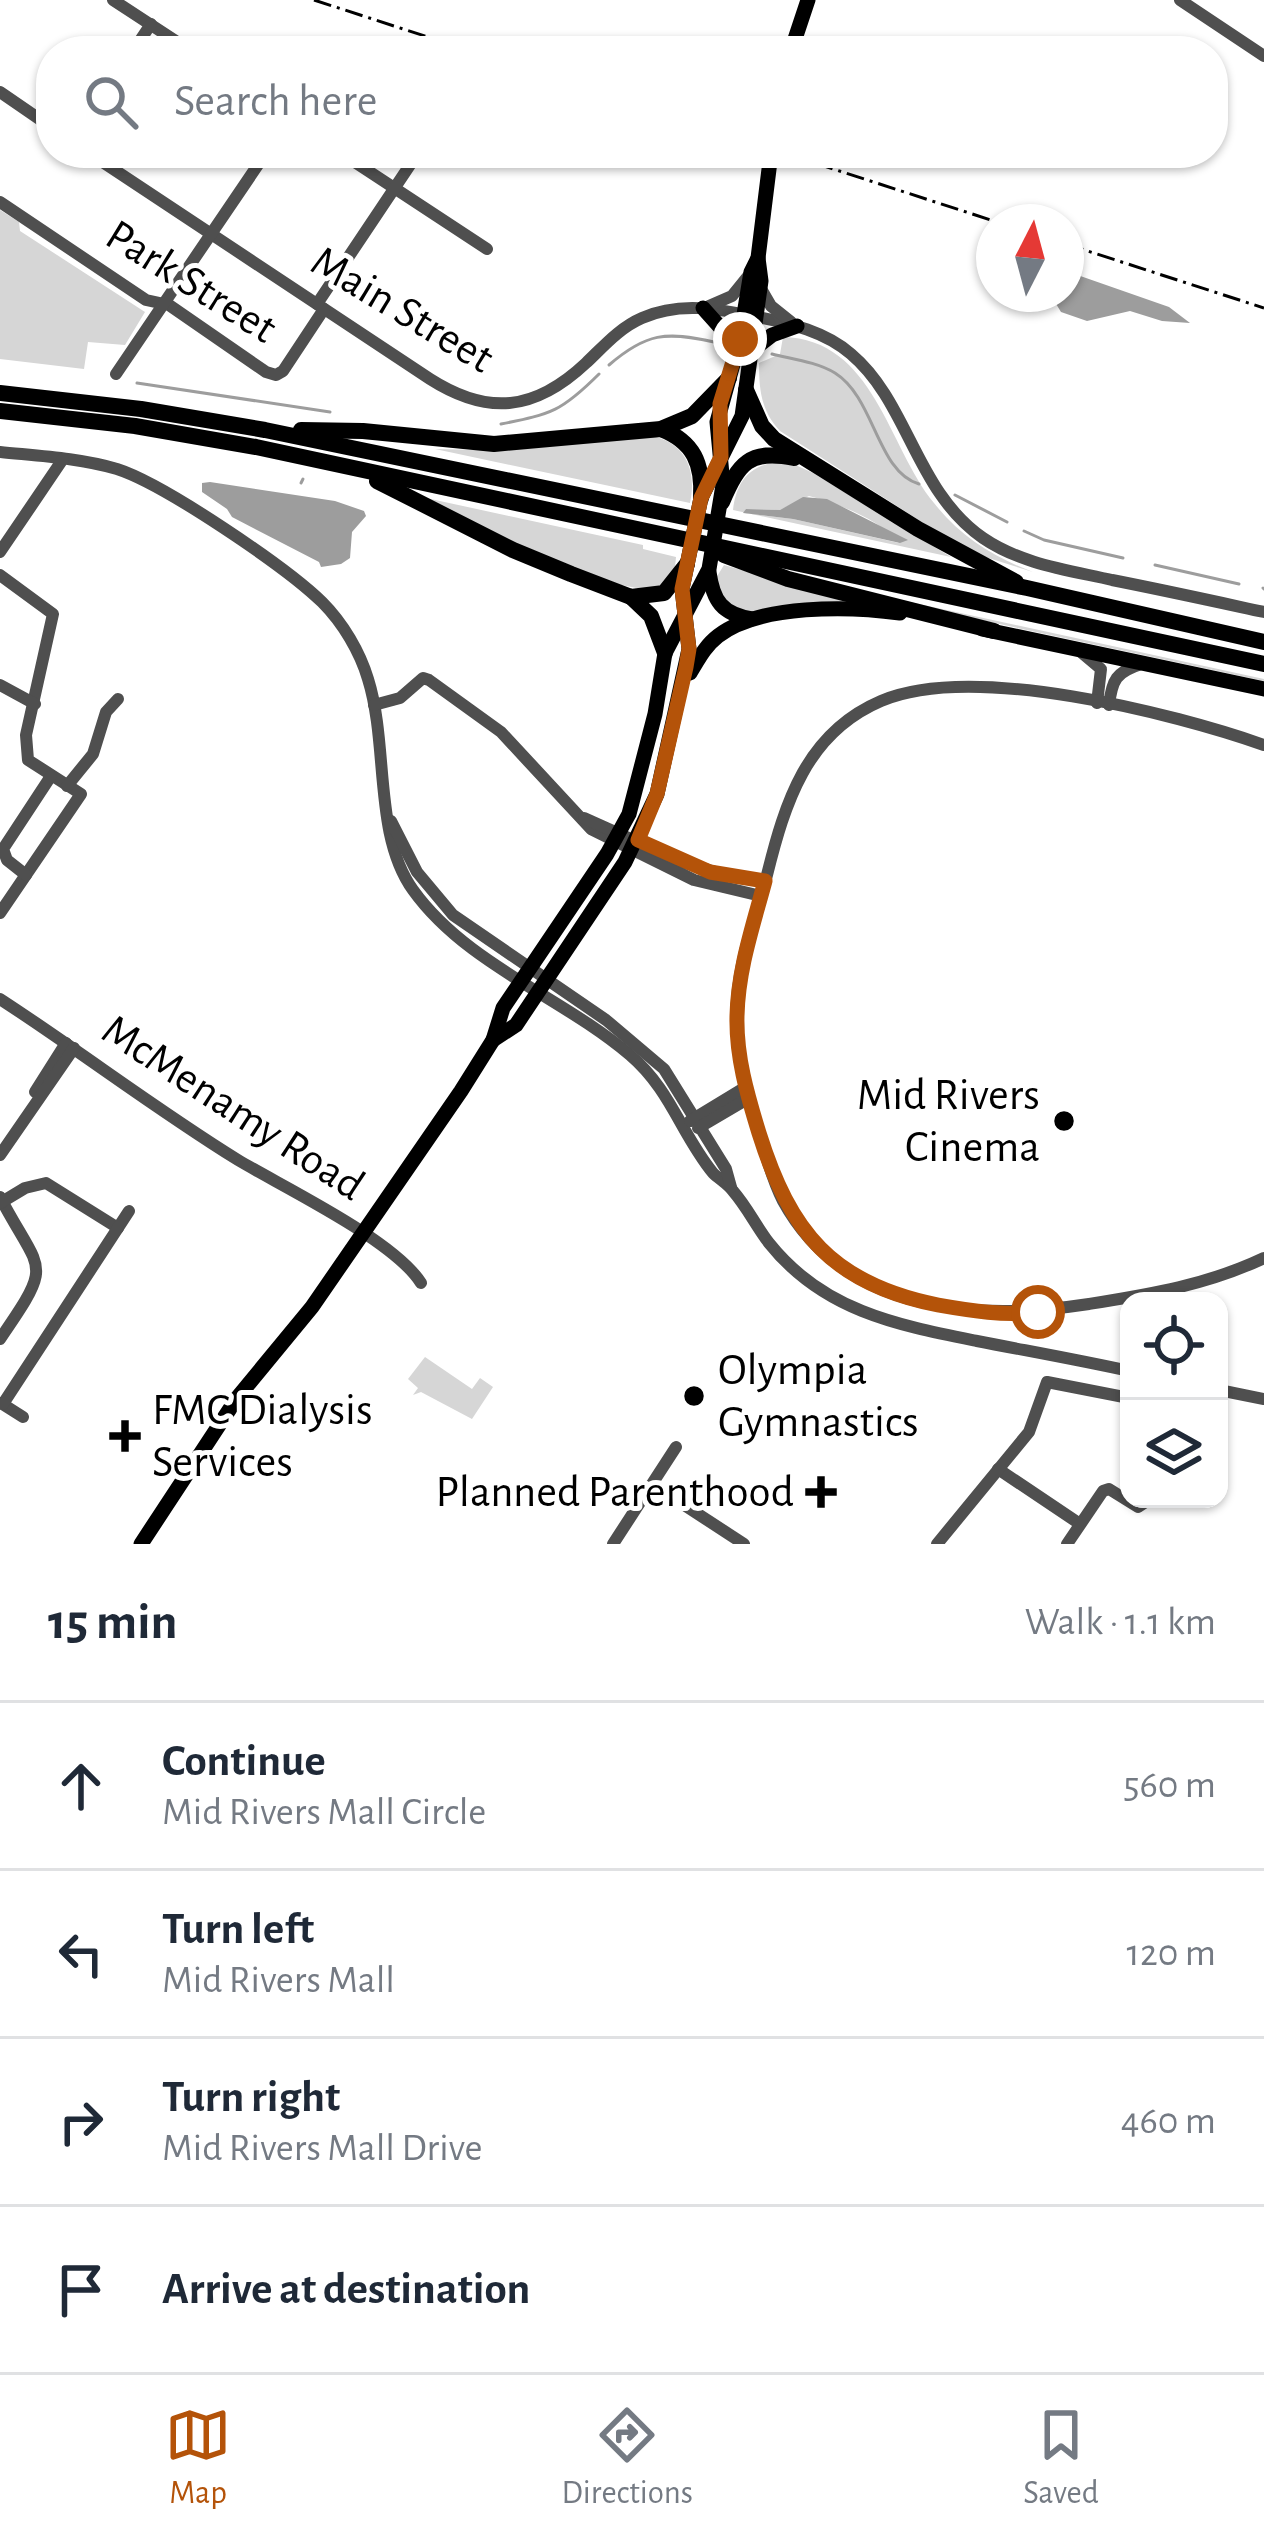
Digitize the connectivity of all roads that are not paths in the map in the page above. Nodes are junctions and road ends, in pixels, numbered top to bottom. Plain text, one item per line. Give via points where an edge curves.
1 (113, 0) edge
2 (808, 0) edge
3 (1180, 0) edge
4 (151, 24) junction
5 (143, 36) edge
6 (169, 36) edge
7 (796, 36) edge
8 (1264, 56) edge
9 (0, 92) edge
10 (36, 117) edge
11 (112, 168) edge
12 (256, 168) edge
13 (364, 168) edge
14 (408, 168) edge
15 (769, 168) edge
16 (395, 189) junction
17 (0, 202) edge
18 (210, 233) junction
19 (488, 249) dead end
20 (757, 272) junction
21 (163, 304) junction
22 (320, 307) junction
23 (703, 308) junction
24 (751, 316) junction
25 (797, 326) junction
26 (750, 352) junction
27 (732, 371) junction
28 (116, 374) dead end
29 (746, 390) junction
30 (0, 393) edge
31 (0, 411) edge
32 (661, 429) junction
33 (265, 430) junction
34 (0, 452) edge
35 (721, 457) junction
36 (63, 459) junction
37 (807, 460) junction
38 (355, 470) junction
39 (701, 498) junction
40 (722, 502) junction
41 (697, 541) junction
42 (0, 552) edge
43 (687, 564) junction
44 (709, 569) junction
45 (0, 575) edge
46 (1027, 588) junction
47 (631, 597) junction
48 (1264, 612) edge
49 (685, 614) junction
50 (753, 619) junction
51 (994, 631) junction
52 (1264, 642) edge
53 (1076, 649) junction
54 (665, 653) junction
55 (1144, 664) junction
56 (1264, 664) edge
57 (0, 685) edge
58 (1264, 689) edge
59 (681, 692) junction
60 (118, 699) dead end
61 (35, 704) junction
62 (1103, 704) junction
63 (374, 705) junction
64 (1264, 746) edge
65 (51, 776) junction
66 (67, 786) junction
67 (616, 836) junction
68 (634, 845) junction
69 (26, 875) junction
70 (763, 889) junction
71 (0, 913) edge
72 (526, 974) junction
73 (542, 985) junction
74 (0, 999) edge
75 (493, 1040) junction
76 (70, 1045) junction
77 (747, 1093) junction
78 (693, 1125) junction
79 (0, 1154) edge
80 (1, 1201) edge
81 (129, 1211) dead end
82 (118, 1228) junction
83 (362, 1234) junction
84 (1264, 1258) edge
85 (422, 1283) dead end
86 (0, 1339) edge
87 (1108, 1366) junction
88 (1120, 1369) edge
89 (1104, 1392) junction
90 (1228, 1392) edge
91 (1120, 1396) edge
92 (1264, 1399) edge
93 (2, 1403) edge
94 (23, 1417) dead end
95 (676, 1448) dead end
96 (998, 1468) junction
97 (652, 1484) junction
98 (1120, 1497) edge
99 (1080, 1524) junction
100 (735, 1542) edge
101 (141, 1544) edge
102 (613, 1544) edge
103 (937, 1544) edge
104 (1067, 1544) edge

1 - 4 street
2 - 7 main road
3 - 8 street
4 - 5 street
4 - 6 street
9 - 10 street
11 - 18 street, Main Street
12 - 18 street
13 - 16 street
14 - 16 street
15 - 20 main road
16 - 19 street
16 - 22 street
17 - 21 street, Park Street
18 - 21 street
18 - 22 street, Main Street
20 - 23 street
20 - 24 main road
20 - 25 street via 777,313
21 - 22 street, Park Street via 276,375
21 - 28 street
22 - 23 street, Main Street via 456,394 500,404 554,389 641,318
23 - 24 street, Main Street
23 - 27 main road via 728,336
24 - 25 street, Main Street
24 - 26 main road
24 - 27 main road
25 - 26 main road
25 - 48 street via 860,364 931,483 984,539 1028,560
26 - 29 main road
27 - 32 highway via 692,416
27 - 35 main road via 718,422
29 - 35 main road
29 - 37 highway via 762,426
30 - 33 highway
31 - 38 highway via 216,439
32 - 33 highway via 494,444
32 - 39 highway via 680,437 698,460
33 - 46 highway
34 - 36 street
35 - 39 main road
35 - 40 main road
36 - 42 street
36 - 63 street via 150,483 306,588 350,640
37 - 40 highway via 756,456
37 - 46 highway
38 - 41 highway
38 - 47 highway via 513,550
39 - 43 main road
40 - 44 main road
41 - 51 highway via 754,569
41 - 56 highway
43 - 47 highway via 664,593
43 - 49 main road
44 - 49 main road
44 - 50 main road via 717,603
45 - 61 street via 53,614
46 - 52 highway
47 - 54 highway via 652,616
49 - 54 main road
49 - 59 main road
50 - 51 main road via 863,609
50 - 59 main road via 714,639
51 - 53 main road
53 - 55 main road
53 - 62 street via 1100,669
54 - 67 main road via 642,772
55 - 58 main road
55 - 62 street via 1118,672
57 - 61 street
59 - 68 main road via 657,794
60 - 66 street via 93,754
61 - 65 street via 25,749
62 - 64 street
62 - 70 street via 947,687 897,694 864,710 829,736 797,777
63 - 67 street via 429,680 501,732 584,818
63 - 72 street via 401,871 432,914
65 - 66 street
65 - 69 street via 3,848
66 - 69 street via 81,794
67 - 68 street
67 - 72 main road
68 - 70 street via 694,880
68 - 73 main road
69 - 71 street
70 - 77 street via 738,996
72 - 73 street
72 - 75 main road
73 - 75 main road via 516,1025
73 - 78 street via 647,1052 675,1083
74 - 76 street, McMenamy Road
75 - 83 main road
76 - 79 street
76 - 83 street, McMenamy Road
77 - 78 street
77 - 84 street via 778,1190 802,1231 841,1267 902,1297 975,1312 1032,1312 1187,1287
78 - 87 street via 782,1258 846,1306 894,1324
80 - 82 street via 46,1184
80 - 86 street via 32,1248 37,1271 32,1293
81 - 82 street
82 - 93 street
83 - 85 street, McMenamy Road via 401,1258
83 - 101 main road via 237,1398
87 - 88 street
87 - 89 street
89 - 91 street
89 - 96 street via 1047,1382 1029,1432
90 - 92 street
93 - 94 street
95 - 97 street
96 - 99 street
96 - 103 street
97 - 100 street
97 - 102 street
98 - 99 street via 1106,1489
99 - 104 street

